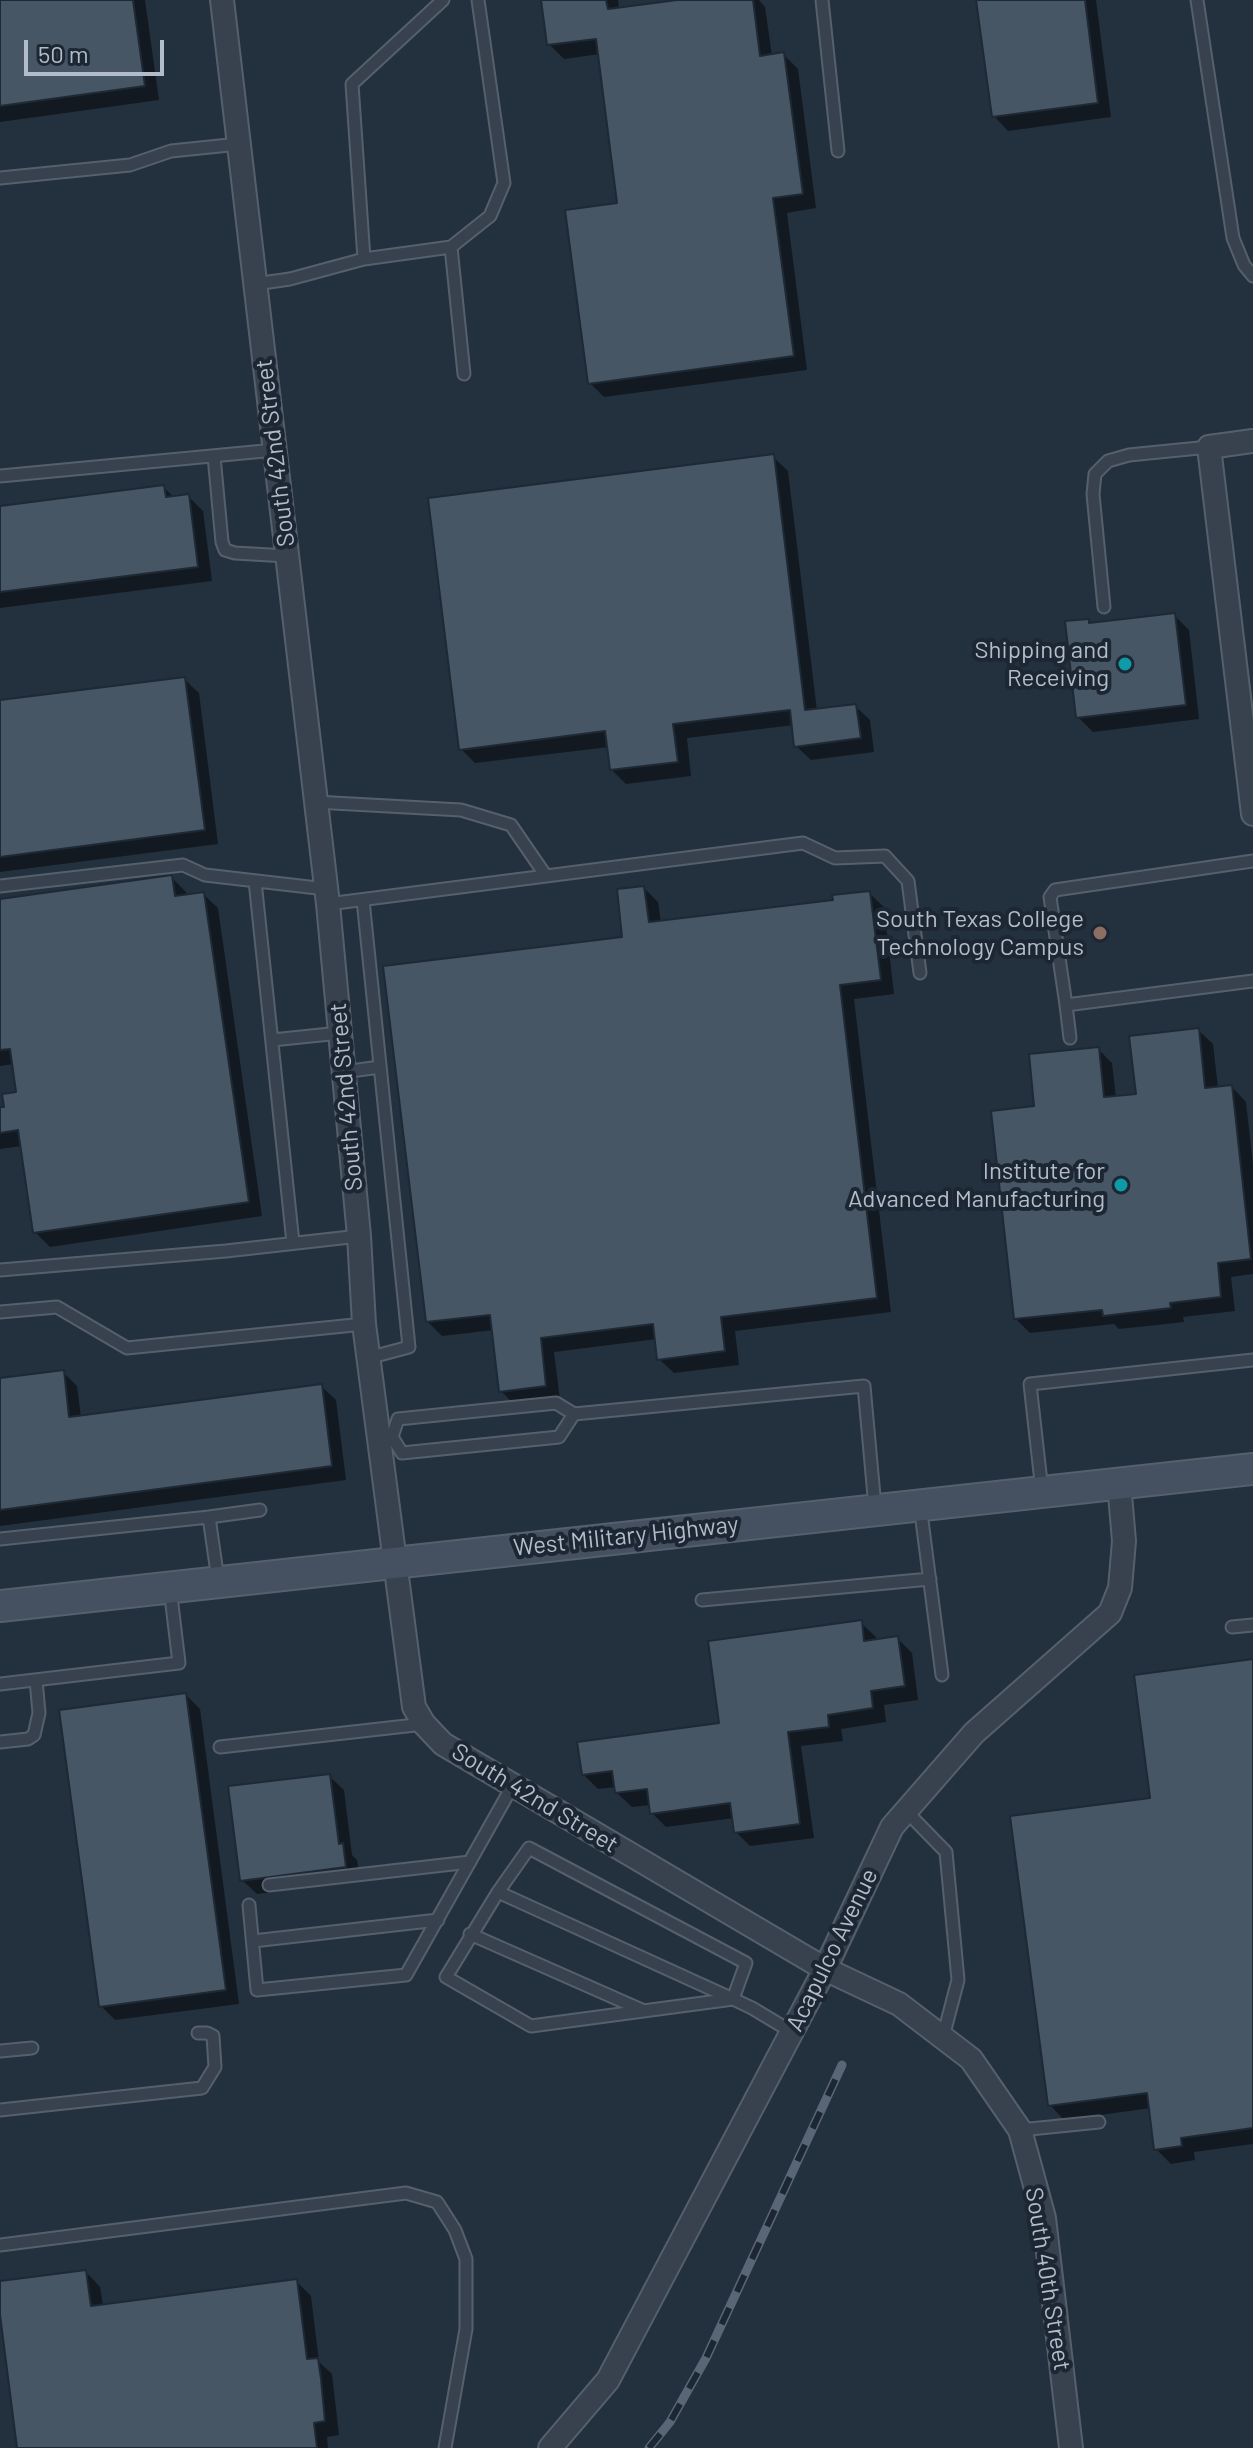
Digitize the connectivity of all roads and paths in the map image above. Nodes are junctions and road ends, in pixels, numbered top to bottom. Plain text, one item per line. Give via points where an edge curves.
1 (222, 0) edge
2 (443, 0) edge
3 (478, 0) edge
4 (822, 0) edge
5 (1197, 0) edge
6 (239, 144) junction
7 (838, 151) dead end
8 (0, 178) edge
9 (451, 247) junction
10 (364, 259) junction
11 (1253, 276) edge
12 (255, 284) junction
13 (464, 374) dead end
14 (1253, 441) edge
15 (1209, 447) junction
16 (275, 450) junction
17 (214, 456) junction
18 (0, 476) edge
19 (287, 556) junction
20 (1104, 607) dead end
21 (315, 802) junction
22 (1253, 814) edge
23 (1253, 861) edge
24 (546, 876) junction
25 (255, 881) junction
26 (0, 886) edge
27 (327, 897) junction
28 (363, 900) junction
29 (920, 973) dead end
30 (1253, 981) edge
31 (1066, 1005) junction
32 (340, 1033) junction
33 (1070, 1038) dead end
34 (272, 1040) junction
35 (380, 1067) junction
36 (343, 1072) junction
37 (359, 1236) junction
38 (293, 1243) junction
39 (0, 1270) edge
40 (0, 1312) edge
41 (364, 1324) junction
42 (368, 1358) junction
43 (1253, 1360) edge
44 (574, 1414) junction
45 (385, 1438) junction
46 (1253, 1469) edge
47 (1119, 1483) junction
48 (1042, 1492) junction
49 (920, 1505) junction
50 (260, 1510) dead end
51 (875, 1510) junction
52 (209, 1517) junction
53 (0, 1539) edge
54 (397, 1561) junction
55 (930, 1579) junction
56 (218, 1581) junction
57 (170, 1587) junction
58 (702, 1600) dead end
59 (0, 1606) edge
60 (1253, 1625) edge
61 (1232, 1627) dead end
62 (942, 1675) dead end
63 (36, 1680) junction
64 (0, 1684) edge
65 (424, 1724) junction
66 (0, 1742) edge
67 (220, 1747) dead end
68 (513, 1785) junction
69 (906, 1811) junction
70 (470, 1862) junction
71 (269, 1885) dead end
72 (498, 1892) junction
73 (249, 1905) dead end
74 (438, 1920) junction
75 (470, 1934) junction
76 (253, 1941) junction
77 (825, 1969) junction
78 (733, 1999) junction
79 (644, 2011) junction
80 (792, 2032) junction
81 (198, 2033) dead end
82 (943, 2037) junction
83 (32, 2048) dead end
84 (0, 2051) edge
85 (0, 2110) edge
86 (1099, 2122) dead end
87 (1020, 2130) junction
88 (0, 2245) edge
89 (445, 2448) edge
90 (550, 2448) edge
91 (1071, 2448) edge

1 - 6 street, South 42nd Street
2 - 10 lane via 352,84
3 - 9 lane via 504,183 490,216
4 - 7 lane
5 - 11 lane via 1233,238
6 - 8 lane via 171,151 130,165
6 - 12 street, South 42nd Street
9 - 10 lane
9 - 13 lane
10 - 12 lane
12 - 16 street, South 42nd Street
14 - 15 street
15 - 20 lane via 1129,455 1108,461 1095,474
15 - 22 street
16 - 17 lane
16 - 19 street, South 42nd Street
17 - 18 lane
17 - 19 lane via 225,550
19 - 21 street, South 42nd Street
21 - 24 lane via 461,810 511,825
21 - 27 street, South 42nd Street
23 - 31 lane via 1055,890 1050,897
24 - 28 lane
24 - 29 lane via 803,843 835,858 885,856 908,881
25 - 26 lane via 205,875 183,865
25 - 27 lane
25 - 34 lane
27 - 28 lane
27 - 32 street, South 42nd Street
28 - 35 lane
30 - 31 lane
31 - 33 lane
32 - 34 lane
32 - 36 street, South 42nd Street
34 - 38 lane
35 - 36 lane
35 - 42 lane via 409,1347
36 - 37 street, South 42nd Street
37 - 38 lane
37 - 41 street, South 42nd Street
38 - 39 lane
40 - 41 lane via 57,1307 127,1348
41 - 42 street, South 42nd Street
42 - 45 street, South 42nd Street
43 - 48 lane via 1030,1384
44 - 45 lane via 556,1403 398,1419
44 - 45 lane via 559,1437 402,1453
44 - 51 lane via 864,1386
45 - 54 street, South 42nd Street
46 - 47 main road, West Military Highway
47 - 48 main road, West Military Highway
47 - 69 street, Acapulco Avenue via 1124,1541 1120,1588 1110,1613 974,1733
48 - 49 main road, West Military Highway
49 - 51 main road, West Military Highway
49 - 55 lane
50 - 52 lane
51 - 54 main road, West Military Highway
52 - 53 lane
52 - 56 lane
54 - 56 main road, West Military Highway
54 - 65 street, South 42nd Street via 414,1707
55 - 58 lane
55 - 62 lane
56 - 57 main road, West Military Highway
57 - 59 main road, West Military Highway
57 - 63 lane via 179,1663
60 - 61 lane
63 - 64 lane
63 - 66 lane via 39,1713 34,1735
65 - 67 lane
65 - 68 street, South 42nd Street via 443,1744
68 - 70 lane
68 - 77 street, South 42nd Street
69 - 77 street, Acapulco Avenue via 892,1827
69 - 82 lane via 946,1852 958,1980
70 - 71 lane
70 - 74 lane
72 - 75 lane
72 - 78 lane
72 - 78 lane via 529,1848 746,1963
73 - 76 lane
74 - 76 lane
74 - 76 lane via 406,1975 257,1990
75 - 79 lane
75 - 79 lane via 446,1977 531,2026
77 - 80 street, Acapulco Avenue
77 - 82 street, South 40th Street via 899,2004
78 - 79 lane
78 - 80 lane
80 - 90 street, Acapulco Avenue via 608,2380
81 - 85 lane via 213,2036 215,2067 202,2088
82 - 87 street, South 40th Street via 971,2059
83 - 84 lane
86 - 87 lane
87 - 91 street, South 40th Street via 1044,2218
88 - 89 lane via 406,2193 437,2202 466,2259 466,2329

